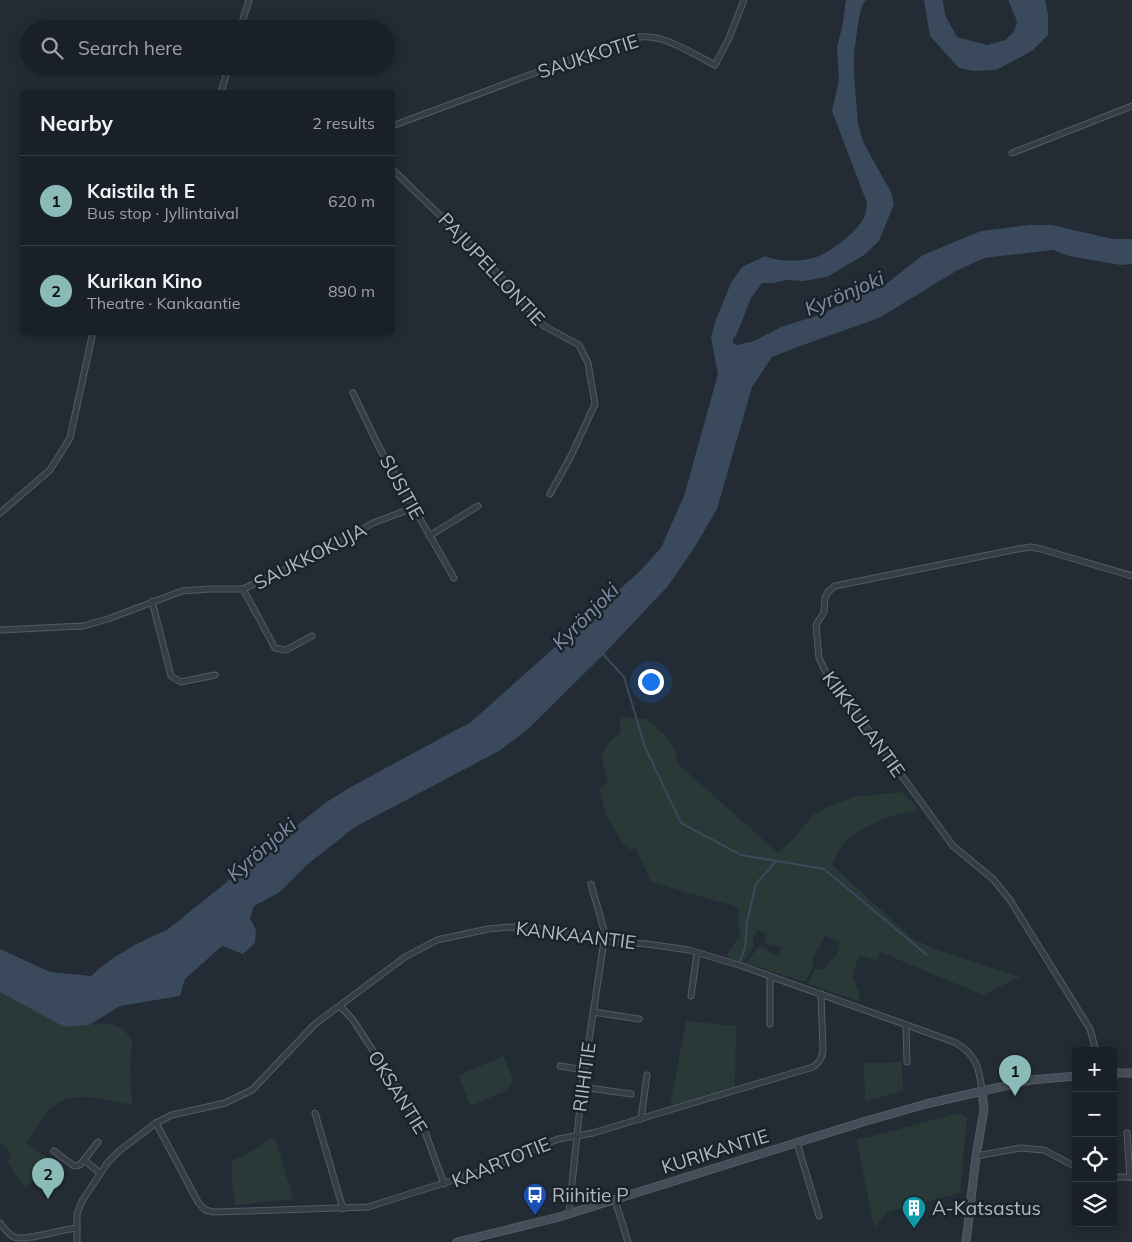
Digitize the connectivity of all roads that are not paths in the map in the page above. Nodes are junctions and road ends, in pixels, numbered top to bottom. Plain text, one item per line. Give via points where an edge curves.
1 (249, 0) edge
2 (744, 0) edge
3 (243, 20) edge
4 (226, 75) edge
5 (222, 90) edge
6 (1132, 106) edge
7 (395, 125) edge
8 (1012, 153) dead end
9 (395, 171) edge
10 (92, 335) edge
11 (353, 393) dead end
12 (550, 494) dead end
13 (478, 506) dead end
14 (413, 508) junction
15 (0, 513) edge
16 (429, 536) junction
17 (1132, 576) edge
18 (454, 578) dead end
19 (243, 589) junction
20 (152, 601) junction
21 (0, 630) edge
22 (312, 636) dead end
23 (215, 676) dead end
24 (591, 884) dead end
25 (604, 941) junction
26 (698, 952) junction
27 (771, 977) junction
28 (821, 994) junction
29 (691, 996) dead end
30 (340, 1006) junction
31 (593, 1012) junction
32 (639, 1019) dead end
33 (770, 1024) dead end
34 (906, 1026) junction
35 (1095, 1047) edge
36 (907, 1062) dead end
37 (560, 1066) dead end
38 (584, 1070) junction
39 (1132, 1073) edge
40 (1117, 1074) edge
41 (647, 1075) dead end
42 (1072, 1076) edge
43 (582, 1087) junction
44 (982, 1090) junction
45 (631, 1094) dead end
46 (315, 1113) dead end
47 (641, 1118) junction
48 (156, 1123) junction
49 (1127, 1133) dead end
50 (576, 1136) junction
51 (98, 1142) dead end
52 (797, 1142) junction
53 (54, 1151) dead end
54 (976, 1156) junction
55 (84, 1160) junction
56 (1072, 1164) edge
57 (100, 1173) junction
58 (1117, 1177) edge
59 (1131, 1177) edge
60 (444, 1184) junction
61 (614, 1200) junction
62 (343, 1209) junction
63 (569, 1213) junction
64 (819, 1216) dead end
65 (0, 1223) edge
66 (77, 1228) junction
67 (77, 1242) edge
68 (458, 1242) edge
69 (628, 1242) edge
70 (966, 1242) edge

1 - 3 street
2 - 7 street, SAUKKOTIE via 715,65 666,41 651,36 636,37
4 - 5 street
6 - 8 street
9 - 12 street, PAJUPELLONTIE via 479,252 544,326 583,349 596,404
10 - 15 street via 70,438 50,470
11 - 14 street, SUSITIE
13 - 16 street
14 - 16 street, SUSITIE
14 - 19 street, SAUKKOKUJA via 373,523 316,555
16 - 18 street, SUSITIE
17 - 35 street, KIIKKULANTIE via 1041,549 1018,549 835,586 825,598 824,612 816,625 819,658 824,669 954,846 993,879 1010,900 1090,1029
19 - 20 street, SAUKKOKUJA via 182,591
19 - 22 street via 275,648 286,650
20 - 21 street, SAUKKOKUJA via 83,626
20 - 23 street via 171,676 181,682
24 - 25 street, RIIHITIE
25 - 26 street, KANKAANTIE
25 - 30 street, KANKAANTIE via 511,926 437,940 405,957
25 - 31 street, RIIHITIE
26 - 27 street, KANKAANTIE
26 - 29 street
27 - 28 street, KANKAANTIE
27 - 33 street
28 - 34 street, KANKAANTIE
28 - 47 street, KAARTOTIE via 823,1050 819,1063
30 - 48 street, KANKAANTIE via 315,1024 252,1090 225,1103
30 - 60 street, OKSANTIE via 424,1129
31 - 32 street
31 - 38 street, RIIHITIE
34 - 36 street
34 - 44 street, KANKAANTIE via 937,1035 967,1050 978,1070
37 - 38 street
38 - 43 street, RIIHITIE
39 - 40 street
41 - 47 street
42 - 44 street, KURIKANTIE via 1031,1080
43 - 45 street
43 - 50 street, RIIHITIE
44 - 52 street, KURIKANTIE
44 - 54 street via 984,1110
46 - 62 street
47 - 50 street, KAARTOTIE
48 - 57 street, KANKAANTIE via 119,1151
48 - 62 street, KAARTOTIE via 205,1210
49 - 59 street
50 - 60 street, KAARTOTIE via 558,1139
50 - 63 street, RIIHITIE
51 - 55 street
52 - 61 street, KURIKANTIE
52 - 64 street
53 - 55 street via 74,1166
54 - 56 street via 1021,1148 1044,1150
54 - 70 street
55 - 57 street
57 - 66 street, KANKAANTIE via 82,1201
58 - 59 street
60 - 62 street, KAARTOTIE via 384,1204
61 - 63 street, KURIKANTIE
61 - 69 street
63 - 68 street, KURIKANTIE
65 - 66 street via 11,1236 20,1239
66 - 67 street, KANKAANTIE

